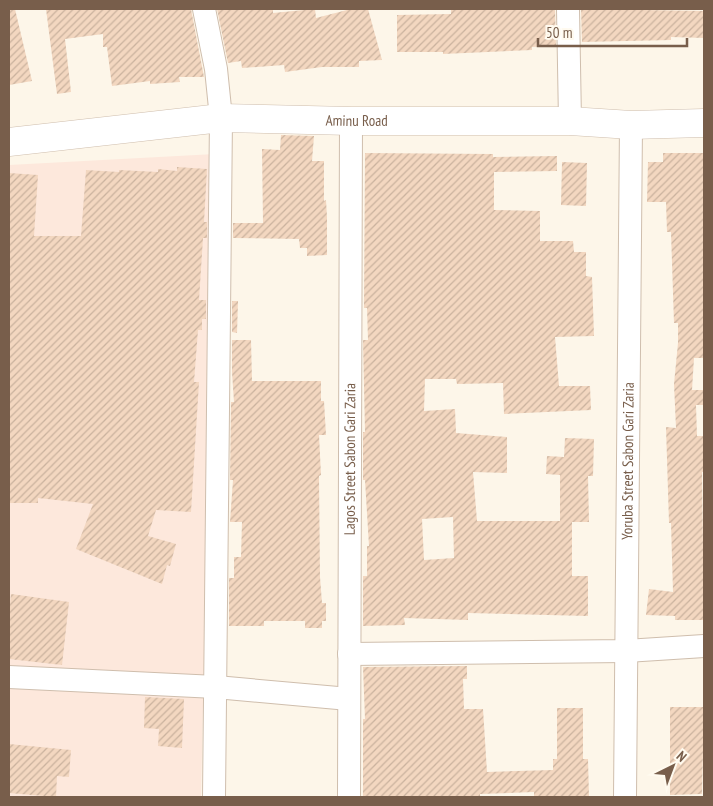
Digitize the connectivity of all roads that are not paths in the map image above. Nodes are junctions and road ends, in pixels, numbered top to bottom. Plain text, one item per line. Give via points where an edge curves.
1 (204, 9) edge
2 (568, 9) edge
3 (221, 118) junction
4 (351, 121) junction
5 (570, 121) junction
6 (704, 123) edge
7 (631, 125) junction
8 (9, 142) edge
9 (704, 646) edge
10 (626, 651) junction
11 (349, 654) junction
12 (9, 677) edge
13 (216, 687) junction
14 (349, 699) junction
15 (214, 797) edge
16 (349, 797) edge
17 (626, 797) edge

1 - 3 street via 216,69
2 - 5 street
3 - 4 street, Aminu Road
3 - 8 street, Aminu Road
3 - 13 street
4 - 5 street, Aminu Road
4 - 11 street, Lagos Street Sabon Gari Zaria
5 - 7 street, Aminu Road
6 - 7 street, Aminu Road
7 - 10 street, Yoruba Street Sabon Gari Zaria
9 - 10 street
10 - 11 street
10 - 17 street, Yoruba Street Sabon Gari Zaria
11 - 14 street, Lagos Street Sabon Gari Zaria
12 - 13 street
13 - 14 street
13 - 15 street
14 - 16 street, Lagos Street Sabon Gari Zaria

